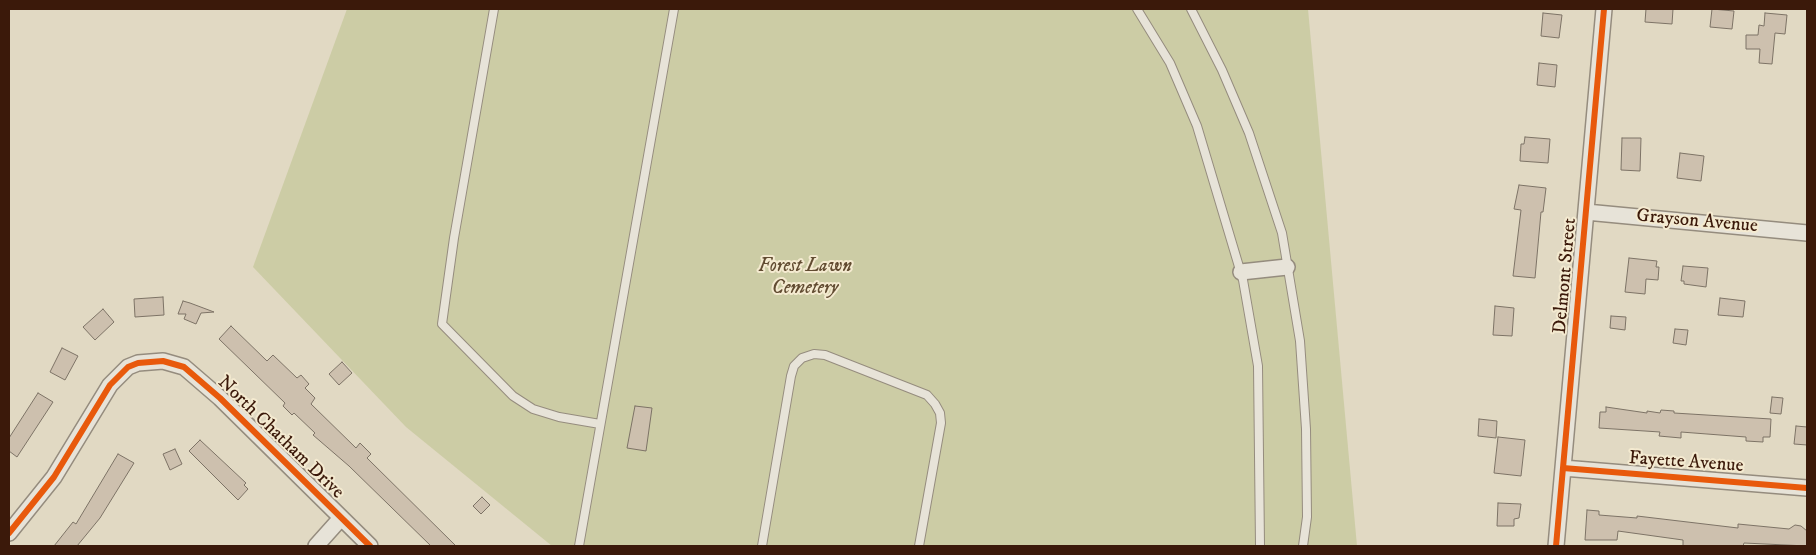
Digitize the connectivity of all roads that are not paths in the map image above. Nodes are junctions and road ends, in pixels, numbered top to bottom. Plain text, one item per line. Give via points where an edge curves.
1 (494, 9) edge
2 (674, 9) edge
3 (1137, 9) edge
4 (1191, 9) edge
5 (1604, 9) edge
6 (1586, 212) junction
7 (1807, 233) edge
8 (1287, 267) junction
9 (1241, 272) junction
10 (600, 424) junction
11 (1563, 468) junction
12 (1807, 488) edge
13 (341, 518) junction
14 (9, 533) edge
15 (316, 546) edge
16 (370, 546) edge
17 (579, 546) edge
18 (762, 546) edge
19 (919, 546) edge
20 (1260, 546) edge
21 (1303, 546) edge
22 (1556, 546) edge

1 - 10 lane via 442,324 513,396 532,409
2 - 10 lane
3 - 9 lane via 1170,63 1197,126
4 - 8 lane via 1249,133 1282,233
5 - 6 street, Delmont Street
6 - 7 street, Grayson Avenue
6 - 11 street, Delmont Street
8 - 9 street
8 - 21 lane via 1300,341 1306,429 1307,517
9 - 20 lane via 1258,366
10 - 17 lane
11 - 12 street, Fayette Avenue
11 - 22 street, Delmont Street
13 - 14 street, North Chatham Drive via 220,398 184,367 163,360 128,367 110,385 54,477
13 - 15 street
13 - 16 street, North Chatham Drive
18 - 19 lane via 791,376 794,366 802,358 814,354 826,355 927,395 940,413 941,423

